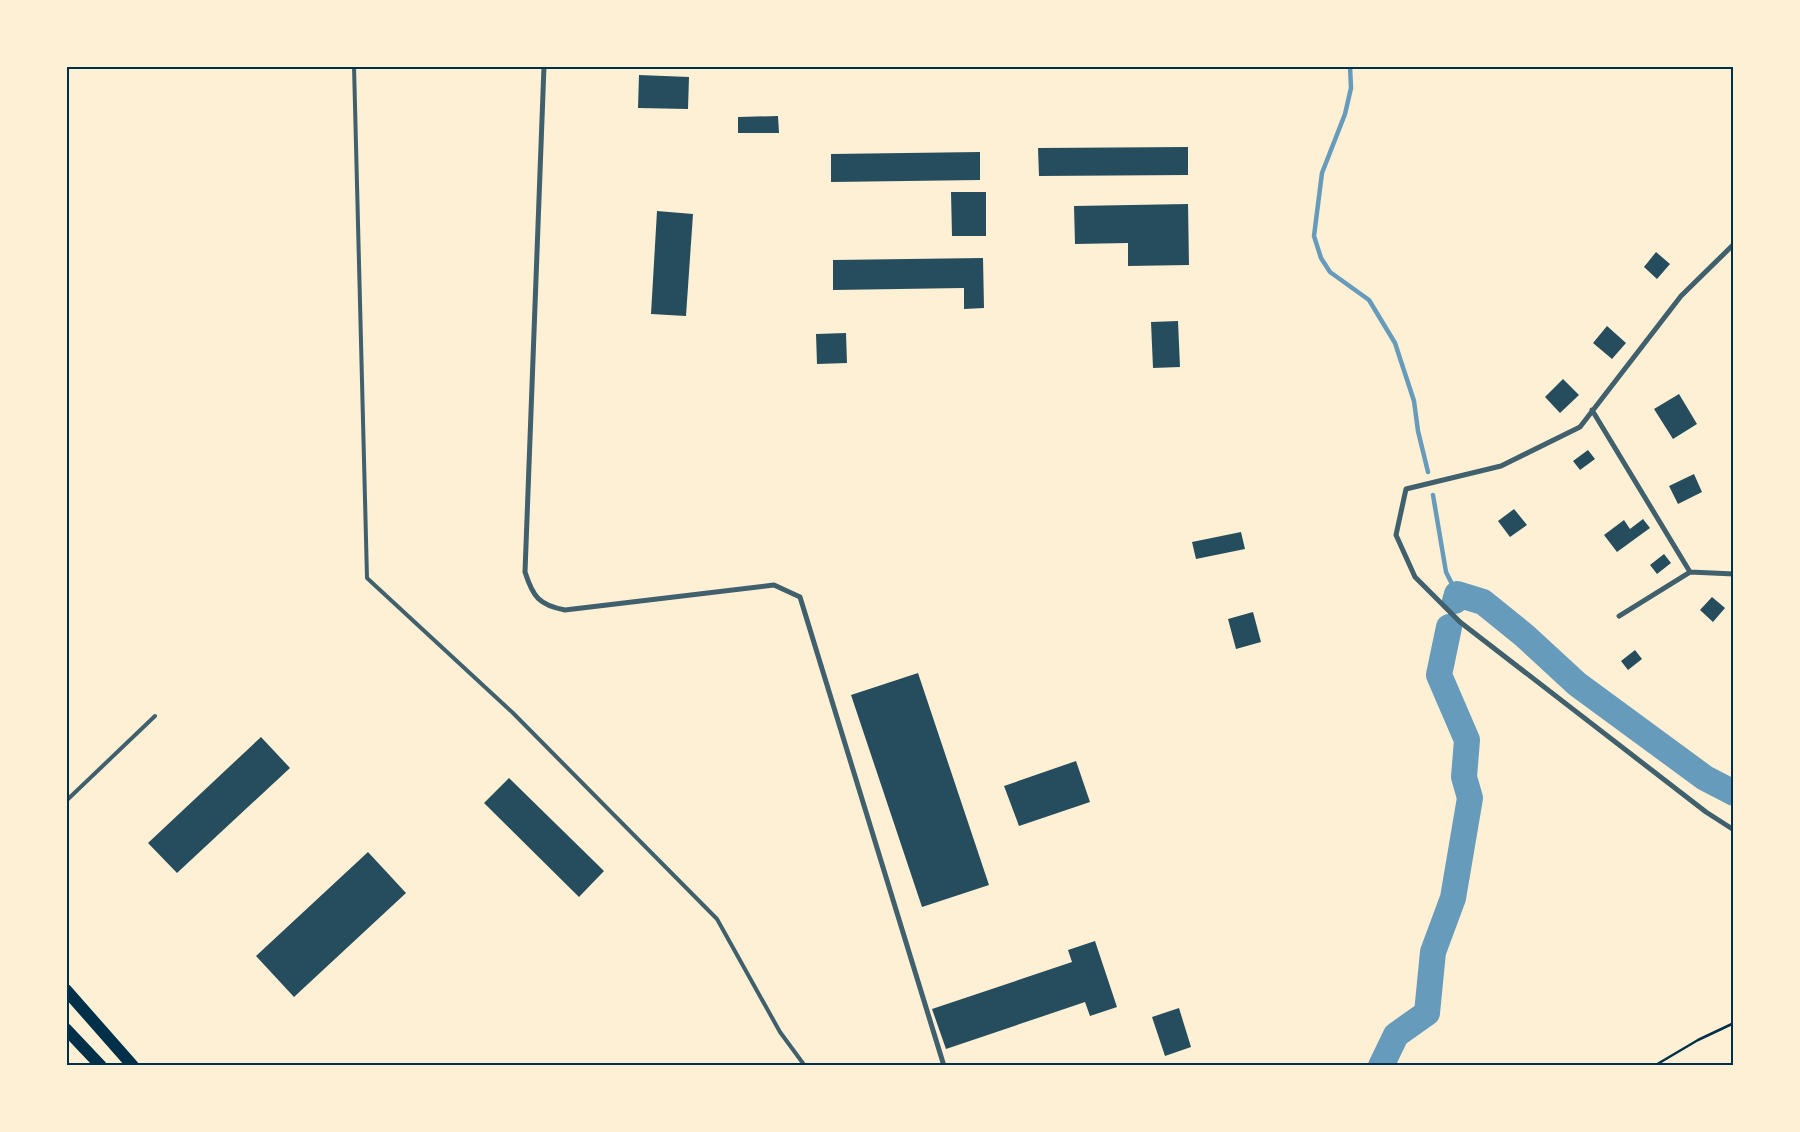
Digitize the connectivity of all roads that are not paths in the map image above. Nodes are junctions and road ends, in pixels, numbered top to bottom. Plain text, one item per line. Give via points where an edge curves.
1 (354, 66) edge
2 (544, 66) edge
3 (1734, 244) edge
4 (1592, 410) junction
5 (1690, 572) junction
6 (1734, 574) edge
7 (1619, 616) dead end
8 (155, 716) dead end
9 (66, 801) edge
10 (1734, 830) edge
11 (66, 990) edge
12 (66, 1029) edge
13 (101, 1066) edge
14 (133, 1066) edge
15 (805, 1066) edge
16 (944, 1066) edge

1 - 15 lane via 367,578 513,713 717,919 780,1032
2 - 16 street via 525,572 532,592 547,606 565,610 774,585 800,597
3 - 4 street via 1681,296
4 - 5 street
4 - 10 street via 1580,427 1501,466 1406,489 1396,535 1415,577 1460,622
5 - 6 street
5 - 7 street
8 - 9 lane
11 - 14 highway
12 - 13 highway

